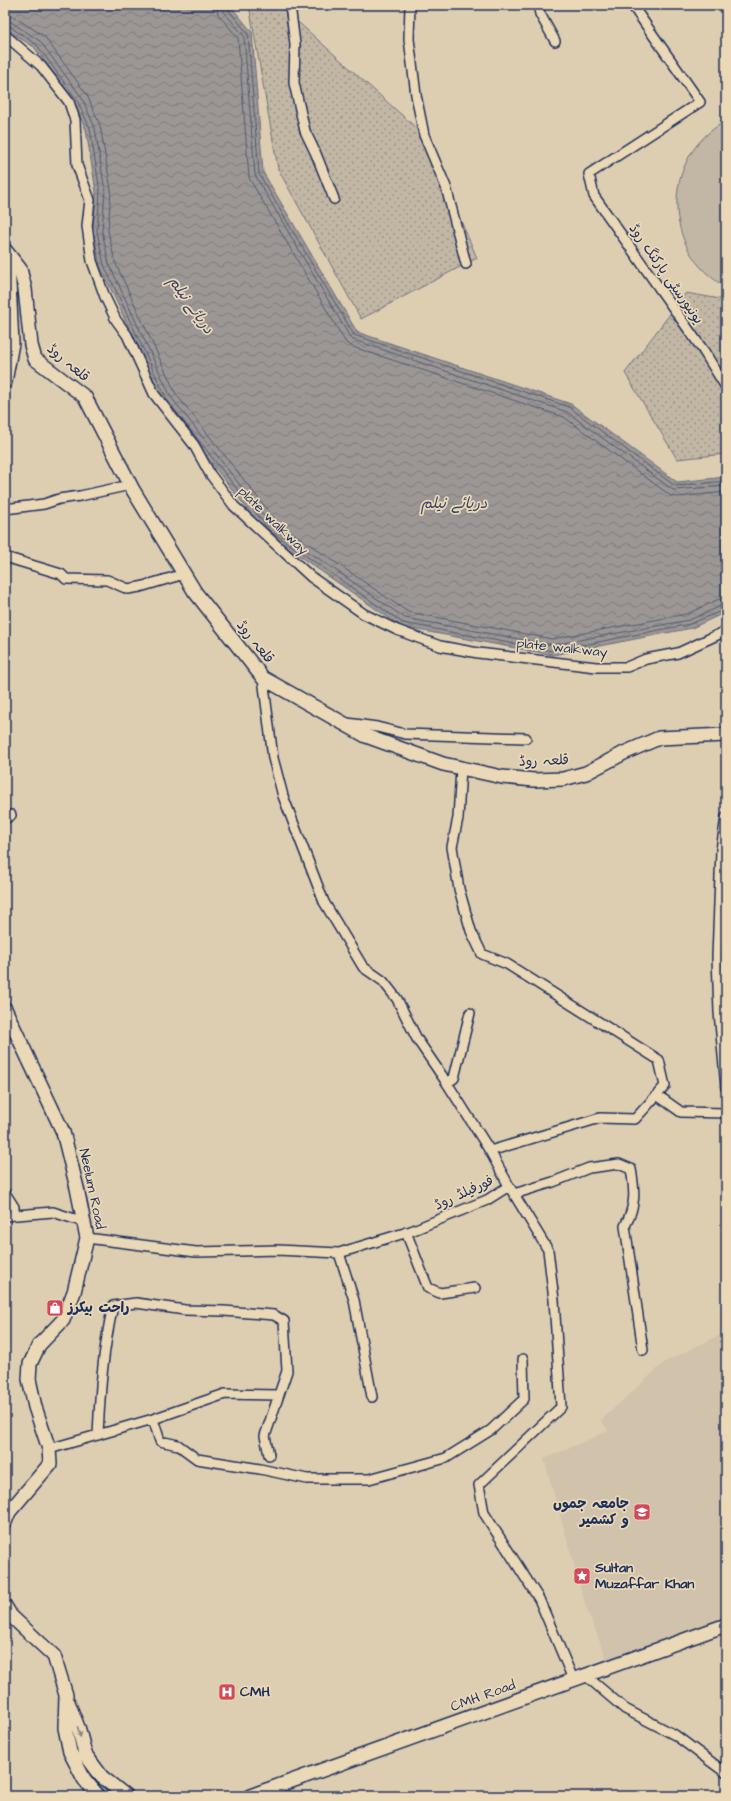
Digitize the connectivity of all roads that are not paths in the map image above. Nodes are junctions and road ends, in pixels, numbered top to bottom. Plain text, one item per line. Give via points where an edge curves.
1 (290, 5) edge
2 (410, 5) edge
3 (538, 5) edge
4 (632, 5) edge
5 (5, 35) edge
6 (555, 42) dead end
7 (334, 199) dead end
8 (5, 249) edge
9 (466, 264) dead end
10 (7, 286) edge
11 (5, 379) edge
12 (726, 387) edge
13 (130, 484) junction
14 (5, 509) edge
15 (5, 557) edge
16 (184, 574) junction
17 (726, 632) edge
18 (263, 678) junction
19 (342, 722) junction
20 (726, 735) edge
21 (526, 738) dead end
22 (461, 768) junction
23 (726, 817) edge
24 (5, 1009) edge
25 (470, 1014) dead end
26 (447, 1083) junction
27 (726, 1088) edge
28 (657, 1095) junction
29 (726, 1113) edge
30 (490, 1151) junction
31 (512, 1190) junction
32 (5, 1193) edge
33 (10, 1216) edge
34 (84, 1222) junction
35 (406, 1232) junction
36 (87, 1238) junction
37 (339, 1253) junction
38 (475, 1288) dead end
39 (642, 1350) dead end
40 (523, 1359) dead end
41 (278, 1395) junction
42 (372, 1397) dead end
43 (153, 1419) junction
44 (98, 1435) junction
45 (49, 1449) junction
46 (269, 1455) dead end
47 (5, 1522) edge
48 (5, 1606) edge
49 (726, 1625) edge
50 (579, 1677) junction
51 (66, 1695) junction
52 (726, 1774) edge
53 (98, 1796) edge
54 (126, 1796) edge
55 (250, 1796) edge

1 - 7 street via 295,44 294,83 305,131
2 - 9 street via 409,39 424,135 446,187
3 - 6 street
4 - 12 street, یونیورسٹی پارکنگ روڈ via 700,102 589,174 594,196
5 - 17 street, plate walkway via 42,66 69,102 75,120 77,165 90,200 87,226 92,261 107,302 127,335 154,394 194,445 210,474 234,506 310,577 364,614 397,630 440,646 478,654 596,667 627,667 678,653
8 - 10 street
8 - 13 street, قلعہ روڈ via 20,269 26,289 35,359 85,397
10 - 11 street via 12,343
13 - 14 street via 80,496 59,498 44,504
13 - 16 street, قلعہ روڈ
15 - 16 street via 61,574 66,579 107,580 128,589
16 - 18 street, قلعہ روڈ via 195,592
18 - 19 street, قلعہ روڈ
18 - 26 street, فورفیلڈ روڈ via 273,758 283,796 324,902 363,967 383,981 397,999 417,1039
19 - 21 street via 405,734
19 - 22 street, قلعہ روڈ via 366,736
20 - 22 street, قلعہ روڈ via 658,738 586,773 563,779 502,777
22 - 28 street via 458,818 452,847 459,889 471,931 482,954 507,964 659,1060 665,1086
23 - 27 street via 721,850 717,957
24 - 34 street, Neelum Road via 63,1132
25 - 26 street via 454,1078
26 - 30 street, فورفیلڈ روڈ
28 - 29 street via 682,1112
28 - 30 street via 635,1119 600,1118
30 - 31 street, فورفیلڈ روڈ
31 - 35 street, فورفیلڈ روڈ
31 - 39 street via 553,1182 589,1168 620,1164 631,1169 634,1198 632,1212 625,1226
31 - 50 street via 548,1250 562,1407 479,1485 484,1513 539,1599
32 - 33 street via 14,1207
33 - 34 street via 53,1212
34 - 36 street, Neelum Road
35 - 37 street, فورفیلڈ روڈ
35 - 38 street via 428,1288 440,1293
36 - 37 street, فورفیلڈ روڈ via 196,1252 277,1250
36 - 45 street, Neelum Road via 74,1292 63,1320 39,1345 30,1364 29,1379 35,1407
37 - 42 street via 354,1300
40 - 43 street via 524,1400 491,1430 446,1458 369,1479 306,1479 197,1459 178,1445 160,1442
41 - 43 street via 225,1394
41 - 44 street via 287,1371 284,1321 274,1315 185,1310 136,1303 113,1306 100,1383
41 - 46 street via 265,1436
43 - 44 street
44 - 45 street
45 - 47 street, Neelum Road via 50,1464 8,1512
48 - 51 street via 10,1616 54,1656
49 - 50 street, CMH Road
50 - 52 street via 626,1709 675,1735
50 - 55 street, CMH Road
51 - 53 street via 65,1728 70,1752 84,1779
51 -> 54 street via 85,1754 102,1777

